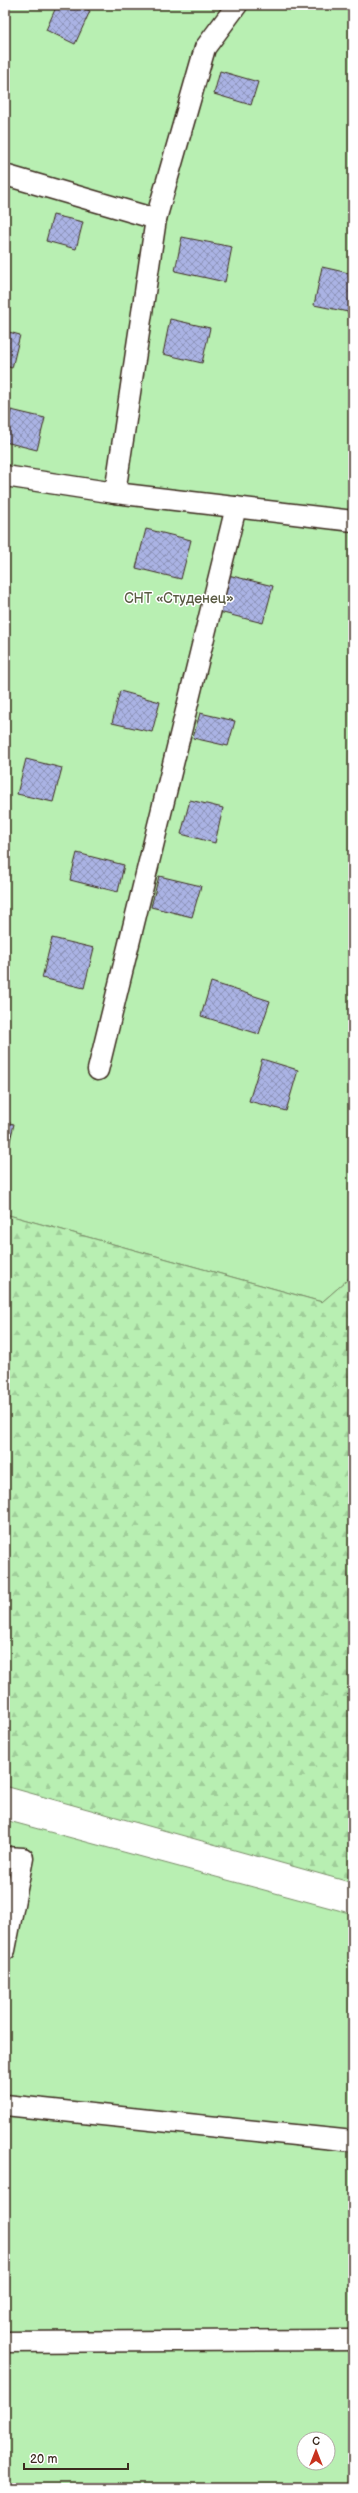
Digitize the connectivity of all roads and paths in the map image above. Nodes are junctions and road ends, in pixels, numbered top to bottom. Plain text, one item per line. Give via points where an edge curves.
1 (237, 5) edge
2 (5, 175) edge
3 (156, 219) junction
4 (5, 476) edge
5 (115, 493) junction
6 (236, 507) junction
7 (353, 521) edge
8 (98, 1070) dead end
9 (5, 1857) edge
10 (5, 1950) edge
11 (5, 2105) edge
12 (353, 2141) edge
13 (353, 2340) edge
14 (5, 2342) edge

1 - 3 lane via 205,48
2 - 3 lane
3 - 5 lane
4 - 5 lane
5 - 6 lane
6 - 7 lane
6 - 8 lane
9 - 10 lane via 23,1858
11 - 12 lane
13 - 14 lane

